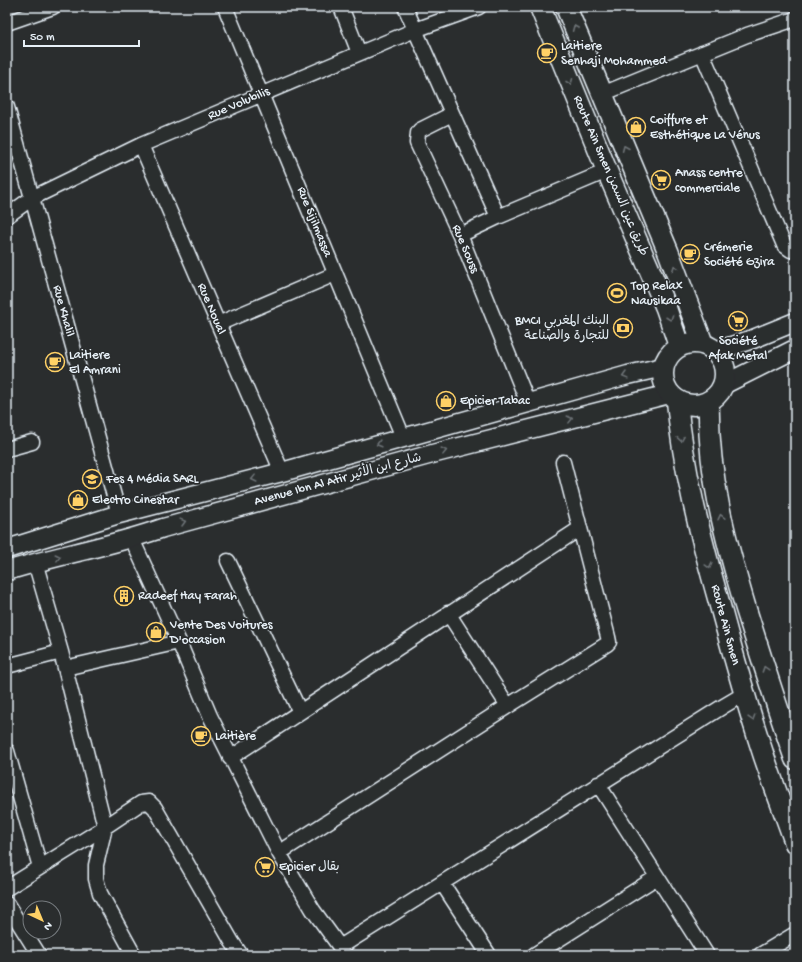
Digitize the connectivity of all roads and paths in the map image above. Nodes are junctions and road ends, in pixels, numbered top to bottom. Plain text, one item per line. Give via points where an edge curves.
1 (53, 7) edge
2 (225, 7) edge
3 (341, 7) edge
4 (405, 7) edge
5 (480, 7) edge
6 (540, 7) edge
7 (566, 7) edge
8 (795, 19) edge
9 (7, 23) edge
10 (415, 30) junction
11 (702, 53) junction
12 (360, 54) junction
13 (262, 94) junction
14 (602, 94) junction
15 (7, 107) edge
16 (452, 114) junction
17 (141, 145) junction
18 (607, 171) junction
19 (32, 198) junction
20 (7, 216) edge
21 (498, 217) junction
22 (460, 235) junction
23 (795, 251) edge
24 (335, 274) junction
25 (795, 322) edge
26 (218, 324) junction
27 (679, 346) junction
28 (709, 347) junction
29 (795, 349) edge
30 (663, 367) junction
31 (723, 385) junction
32 (673, 397) junction
33 (709, 402) junction
34 (528, 403) junction
35 (403, 437) junction
36 (32, 442) dead end
37 (7, 449) edge
38 (563, 462) dead end
39 (282, 472) junction
40 (119, 514) junction
41 (579, 528) junction
42 (132, 539) junction
43 (7, 549) edge
44 (35, 562) junction
45 (228, 562) dead end
46 (7, 571) edge
47 (448, 613) junction
48 (179, 642) junction
49 (61, 652) junction
50 (7, 666) edge
51 (65, 668) junction
52 (744, 694) junction
53 (508, 706) junction
54 (300, 712) junction
55 (7, 751) edge
56 (230, 758) junction
57 (795, 759) edge
58 (598, 784) junction
59 (105, 827) junction
60 (795, 843) edge
61 (279, 854) junction
62 (40, 866) junction
63 (657, 877) junction
64 (442, 883) junction
65 (7, 888) edge
66 (7, 904) edge
67 (795, 934) edge
68 (343, 951) edge
69 (39, 955) edge
70 (134, 955) edge
71 (241, 955) edge
72 (488, 955) edge
73 (534, 955) edge
74 (707, 955) edge
75 (760, 955) edge

1 - 9 street
2 - 13 street, Rue Sijilmassa
3 - 12 street
4 - 10 street
5 - 10 street, Rue Volubilis
6 -> 18 main road, Route Aïn Smen طريق عين السمن
14 -> 7 main road, Route Aïn Smen طريق عين السمن
8 - 11 street
10 - 12 street, Rue Volubilis
10 - 16 street
11 - 14 street
11 - 23 street via 784,245
12 - 13 street, Rue Volubilis
13 - 17 street, Rue Volubilis
13 - 24 street, Rue Sijilmassa
28 -> 14 main road, Route Aïn Smen طريق عين السمن
15 - 19 street, Rue Khalil
16 - 21 street
16 - 22 street, Rue Souss via 420,130 416,138
17 - 19 street, Rue Volubilis
17 - 26 street, Rue Noual
18 - 21 street
18 -> 27 main road, Route Aïn Smen طريق عين السمن via 666,308
19 - 20 street, Rue Volubilis
19 - 40 street, Rue Khalil
21 - 22 street
22 - 34 street, Rue Souss
24 - 26 street
24 - 35 street, Rue Sijilmassa
25 - 28 street via 753,339
26 - 39 street, Rue Noual
27 - 28 main road via 690,343
27 - 30 main road via 670,353
28 - 31 main road via 722,360 725,367
29 - 31 street
30 - 32 main road via 663,380
30 -> 34 street, Avenue Ibn Al Atir شارع ابن الأثير
31 - 33 main road
32 - 33 main road via 691,405
42 -> 32 street, Avenue Ibn Al Atir شارع ابن الأثير via 163,528 436,453
32 -> 52 main road, Route Aïn Smen via 693,506
57 -> 33 main road, Route Aïn Smen via 729,553 711,458
34 - 35 street, Avenue Ibn Al Atir شارع ابن الأثير
35 -> 39 street, Avenue Ibn Al Atir شارع ابن الأثير
36 - 37 street
38 - 41 street
39 -> 40 street, Avenue Ibn Al Atir شارع ابن الأثير
40 - 43 street, Avenue Ibn Al Atir شارع ابن الأثير
41 - 47 street
41 - 53 street via 608,642
44 -> 42 street, Avenue Ibn Al Atir شارع ابن الأثير
42 - 48 street
44 - 46 street, Avenue Ibn Al Atir شارع ابن الأثير
44 - 49 street
45 - 54 street
47 - 53 street
47 - 54 street
48 - 51 street
48 - 56 street
49 - 50 street
49 - 51 street
51 - 59 street
52 - 58 street
52 -> 60 main road, Route Aïn Smen via 760,747
53 - 61 street
54 - 56 street
55 - 62 street
56 - 61 street
58 - 63 street
58 - 64 street
59 - 62 street
59 - 70 street via 96,865 96,879 100,893
59 - 71 street via 140,803 149,802 153,805
61 - 68 street via 313,910
62 - 65 street
63 - 73 street
63 - 74 street
64 - 68 street
64 - 72 street
66 - 69 street
67 - 75 street

